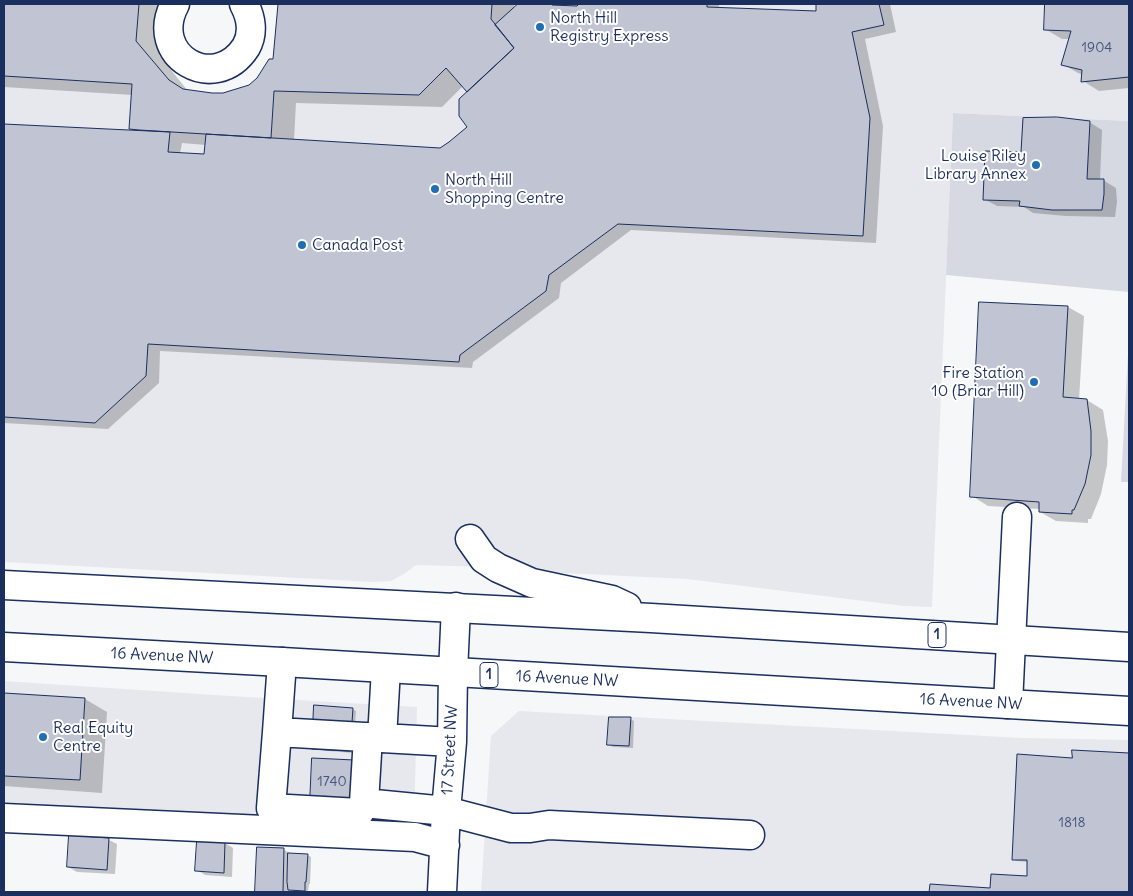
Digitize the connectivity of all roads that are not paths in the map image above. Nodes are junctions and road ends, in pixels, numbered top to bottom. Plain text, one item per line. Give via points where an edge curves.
1 (175, 4) edge
2 (244, 4) edge
3 (1017, 517) dead end
4 (470, 539) dead end
5 (4, 584) edge
6 (456, 608) junction
7 (651, 618) junction
8 (1012, 639) junction
9 (4, 647) edge
10 (1129, 647) edge
11 (282, 662) junction
12 (386, 669) junction
13 (453, 672) junction
14 (1008, 704) junction
15 (1129, 712) edge
16 (277, 732) junction
17 (375, 738) junction
18 (452, 742) junction
19 (364, 803) junction
20 (446, 811) junction
21 (4, 818) edge
22 (750, 835) dead end
23 (445, 846) junction
24 (442, 892) edge

1 - 2 main road via 169,17 171,45 190,65 204,69 230,64 248,44 250,17
3 - 8 main road
4 - 7 main road via 484,558 498,568 532,583 612,600
5 - 6 main road, 1
6 - 7 main road, 1
6 - 13 main road, 17 Street NW
7 - 8 main road, 1
8 - 10 main road, 1
8 - 14 main road
9 - 11 main road, 16 Avenue NW / 1
11 - 12 main road, 16 Avenue NW / 1
11 - 16 main road
12 - 13 main road, 16 Avenue NW / 1
12 - 17 main road
13 - 14 main road, 16 Avenue NW / 1
13 - 18 main road, 17 Street NW
14 - 15 main road, 16 Avenue NW / 1
16 - 17 main road
16 - 19 main road via 272,808 359,813
17 - 18 main road
17 - 19 main road
18 - 20 main road, 17 Street NW
19 - 20 main road
20 - 22 main road via 511,828 549,825
20 - 23 main road, 17 Street NW
21 - 23 main road via 415,837
23 - 24 main road, 17 Street NW

